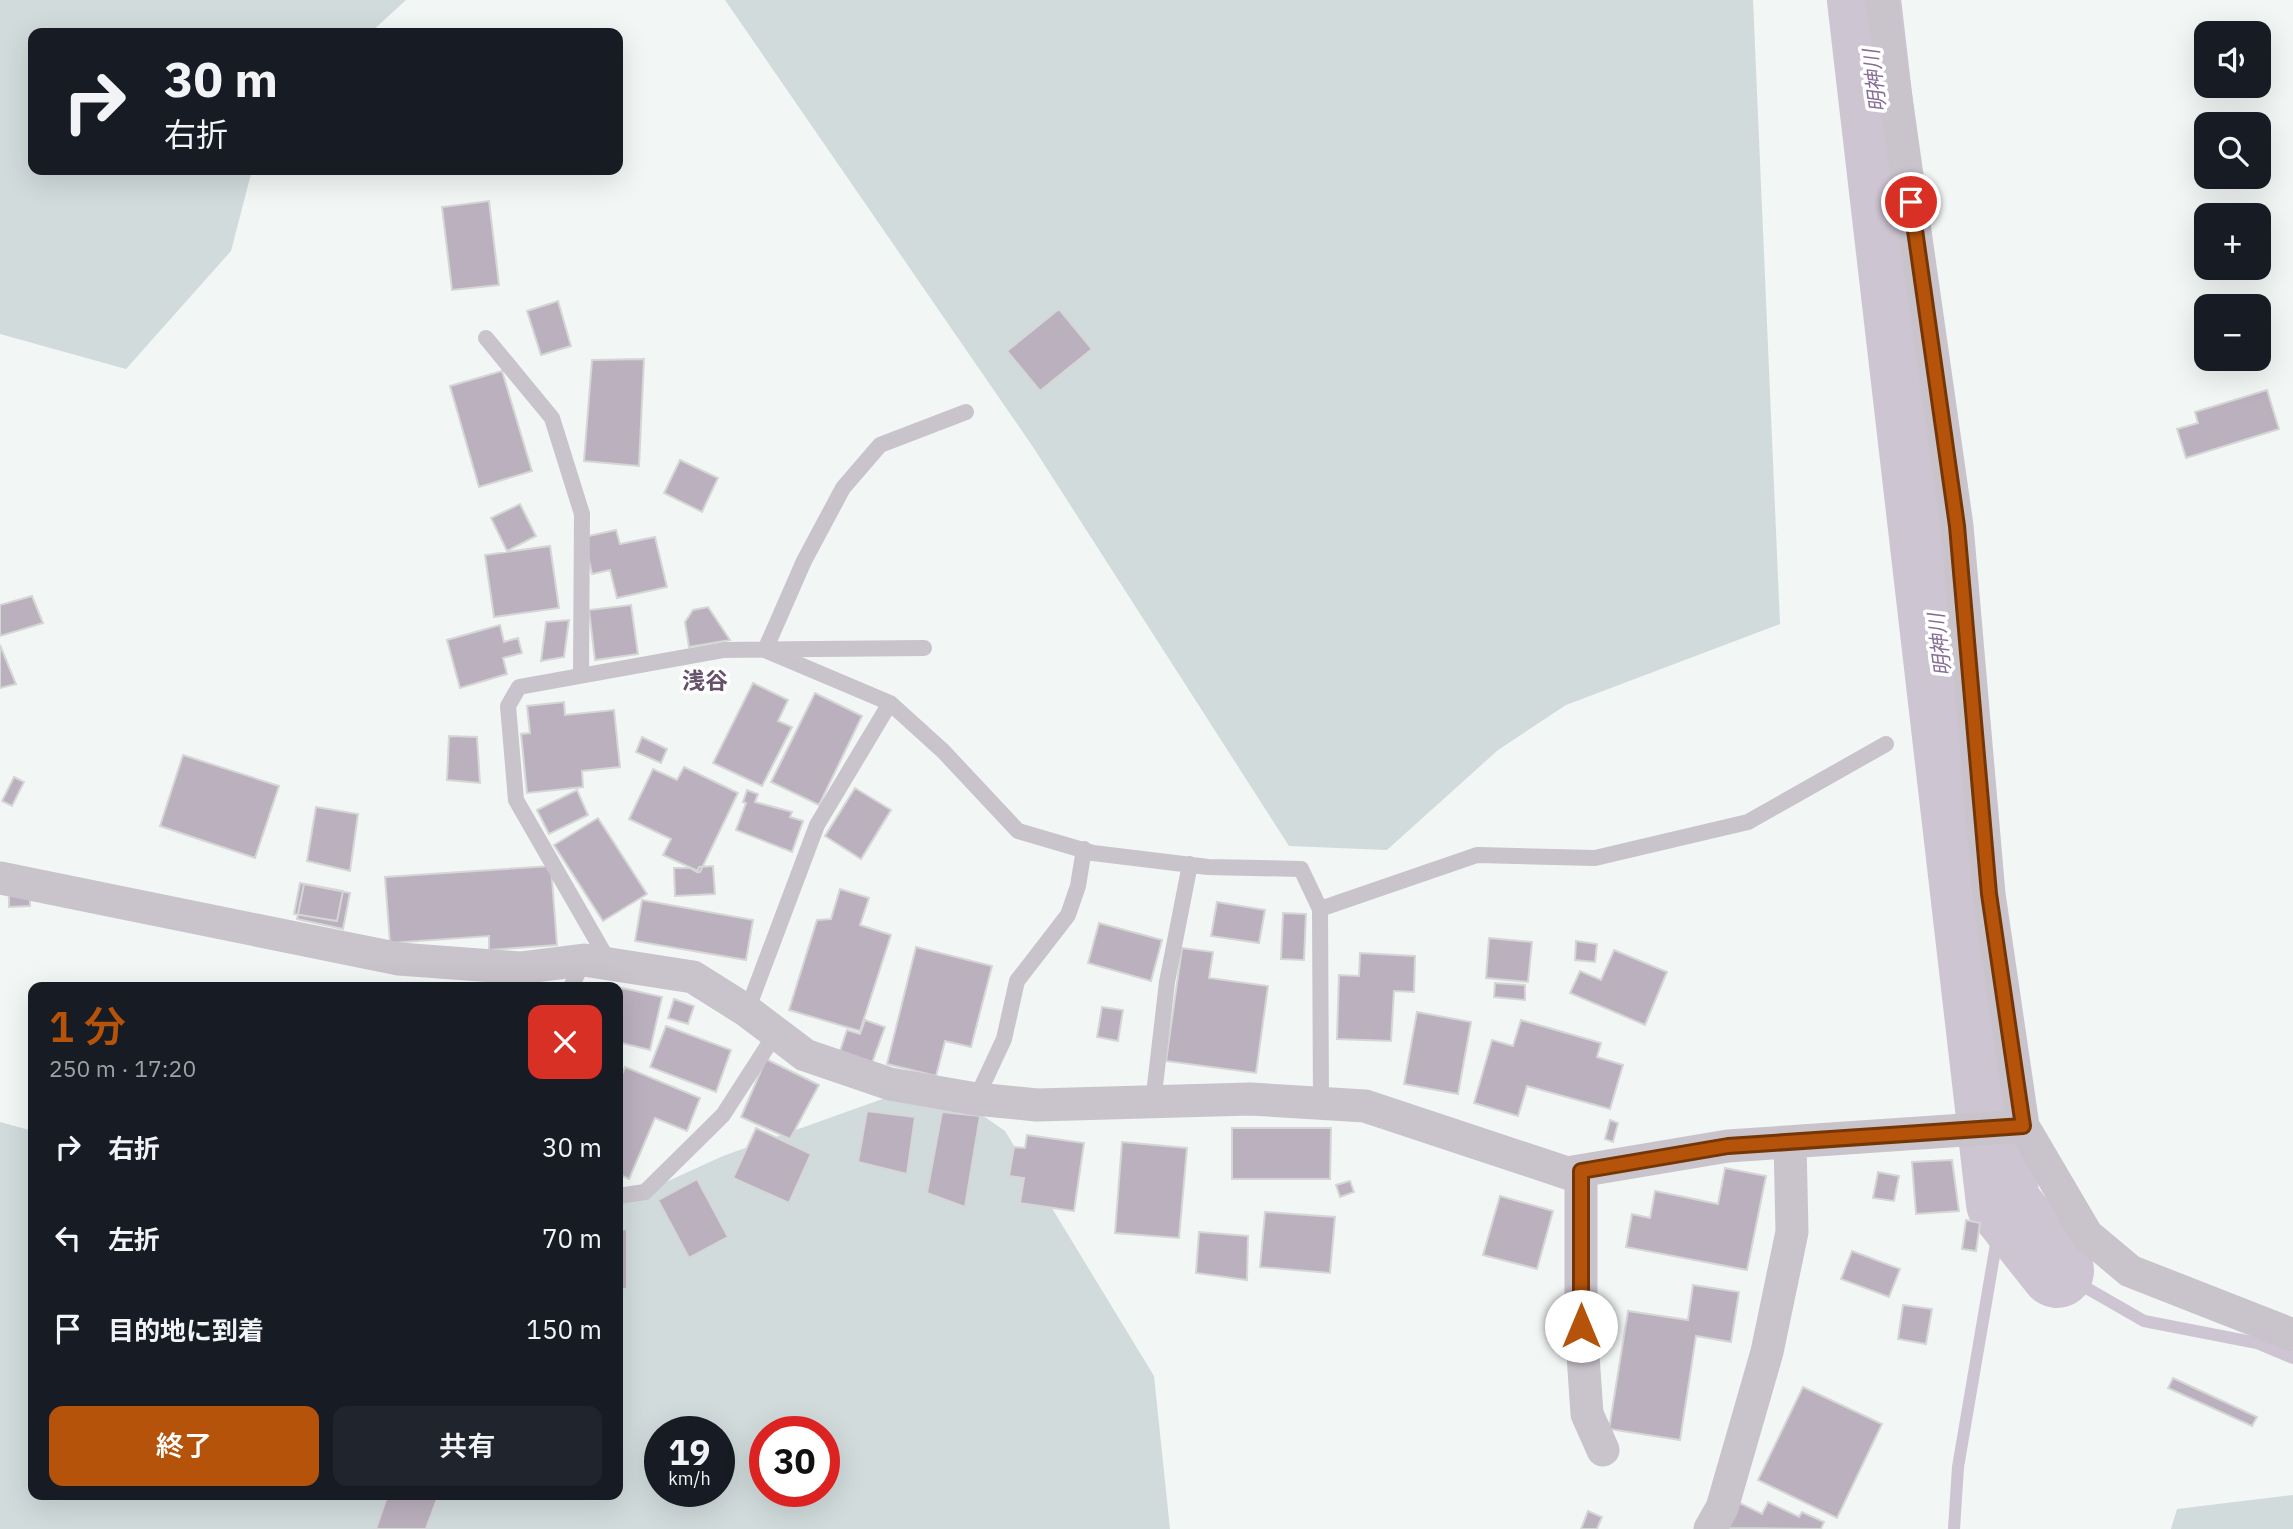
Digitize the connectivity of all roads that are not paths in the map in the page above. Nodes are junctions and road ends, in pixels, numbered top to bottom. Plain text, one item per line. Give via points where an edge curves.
1 (1882, 0) edge
2 (486, 338) dead end
3 (966, 412) dead end
4 (924, 648) dead end
5 (765, 650) junction
6 (581, 675) junction
7 (890, 703) junction
8 (1886, 744) dead end
9 (1084, 849) junction
10 (1190, 864) junction
11 (0, 878) edge
12 (1320, 909) junction
13 (589, 970) edge
14 (747, 1011) junction
15 (776, 1033) junction
16 (976, 1099) junction
17 (1153, 1103) junction
18 (1321, 1104) junction
19 (2021, 1127) junction
20 (1790, 1142) junction
21 (1581, 1171) junction
22 (623, 1195) edge
23 (2293, 1335) edge
24 (1603, 1450) dead end
25 (1710, 1529) edge

1 - 19 street via 1957,526 1989,894
2 - 6 lane via 552,418 582,514
3 - 5 lane via 880,445 843,488
4 - 5 lane
5 - 6 lane via 724,650
5 - 7 lane
6 - 13 lane via 519,687 508,706 516,800
7 - 9 lane via 943,751 1018,831
7 - 14 lane via 817,825
8 - 12 lane via 1748,822 1595,858 1477,855
9 - 10 lane
9 - 16 lane via 1068,915 1017,981 1004,1039
10 - 12 lane via 1301,869
10 - 17 lane via 1167,982
11 - 13 street via 400,959
12 - 18 lane
13 - 14 street via 693,977
14 - 15 street
15 - 16 street via 805,1055 847,1071 890,1084
15 - 22 lane via 723,1115 645,1192
16 - 17 street via 1037,1105
17 - 18 street via 1250,1099
18 - 21 street via 1365,1106 1567,1173
19 - 20 street
19 - 23 street via 2087,1235 2130,1271
20 - 21 street via 1728,1146
20 - 25 street via 1792,1232 1766,1352 1722,1508
21 - 24 street via 1581,1326 1587,1414

